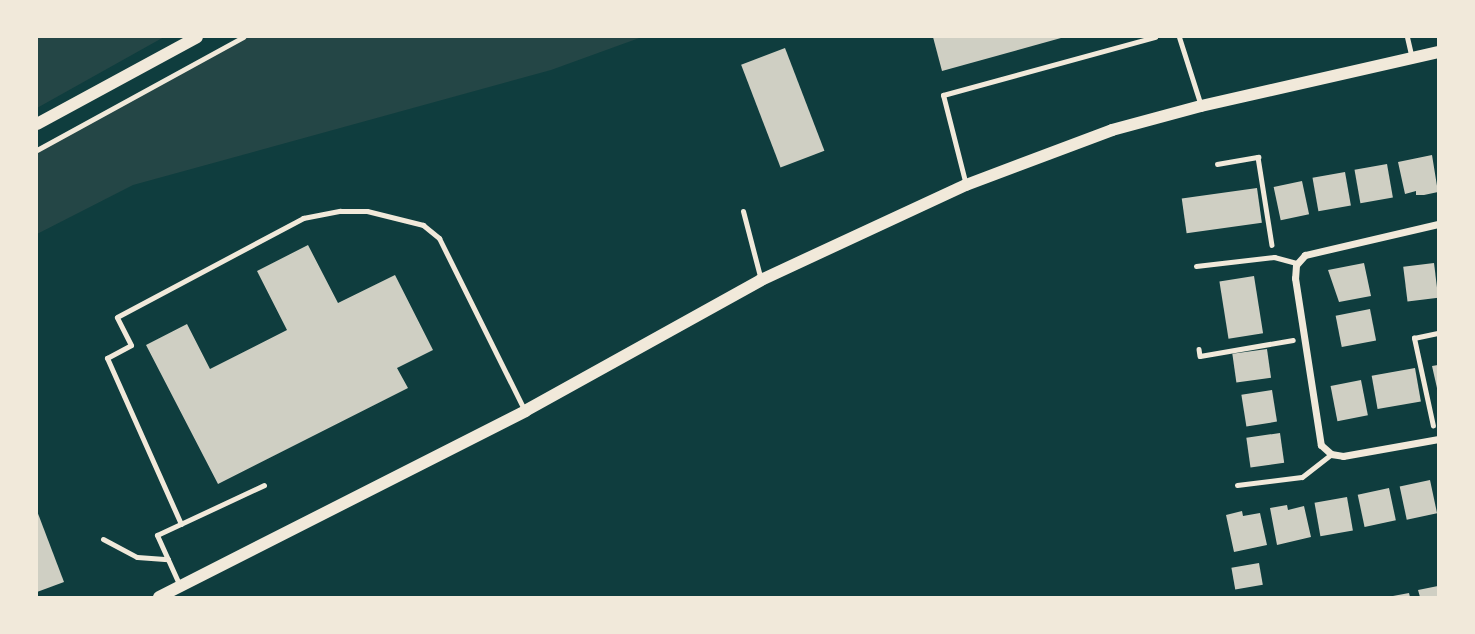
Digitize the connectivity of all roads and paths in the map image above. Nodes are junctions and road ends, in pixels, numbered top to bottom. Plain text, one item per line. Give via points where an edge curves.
1 (197, 37) edge
2 (243, 37) edge
3 (1155, 37) edge
4 (1179, 37) edge
5 (1408, 37) edge
6 (1438, 52) edge
7 (1412, 58) junction
8 (1201, 106) junction
9 (37, 124) edge
10 (37, 150) edge
11 (1217, 164) dead end
12 (966, 185) junction
13 (743, 211) dead end
14 (1438, 224) edge
15 (1274, 257) junction
16 (1297, 263) junction
17 (1196, 266) dead end
18 (761, 280) junction
19 (1438, 333) edge
20 (1304, 338) junction
21 (1199, 349) dead end
22 (526, 411) junction
23 (1437, 439) edge
24 (1331, 454) junction
25 (264, 485) dead end
26 (1237, 485) dead end
27 (181, 524) junction
28 (103, 539) dead end
29 (168, 559) junction
30 (181, 588) junction
31 (159, 597) edge

1 - 9 street
2 - 10 path
3 - 12 lane via 943,95
4 - 8 lane
5 - 7 lane
6 - 7 street
7 - 8 street
8 - 12 street via 1112,130
11 - 15 path via 1258,157
12 - 18 street
13 - 18 lane
14 - 16 street via 1305,255
15 - 16 lane
15 - 17 lane
16 - 20 street
18 - 22 street
19 - 23 path via 1414,338
20 - 21 path via 1200,356
20 - 24 street via 1321,445
22 - 27 lane via 439,238 423,225 367,211 303,218 117,317 131,345 107,358
22 - 30 street
23 - 24 street via 1343,456
24 - 26 lane via 1302,477
25 - 27 lane
27 - 29 lane via 157,535
28 - 29 lane via 137,557
29 - 30 lane
30 - 31 street

